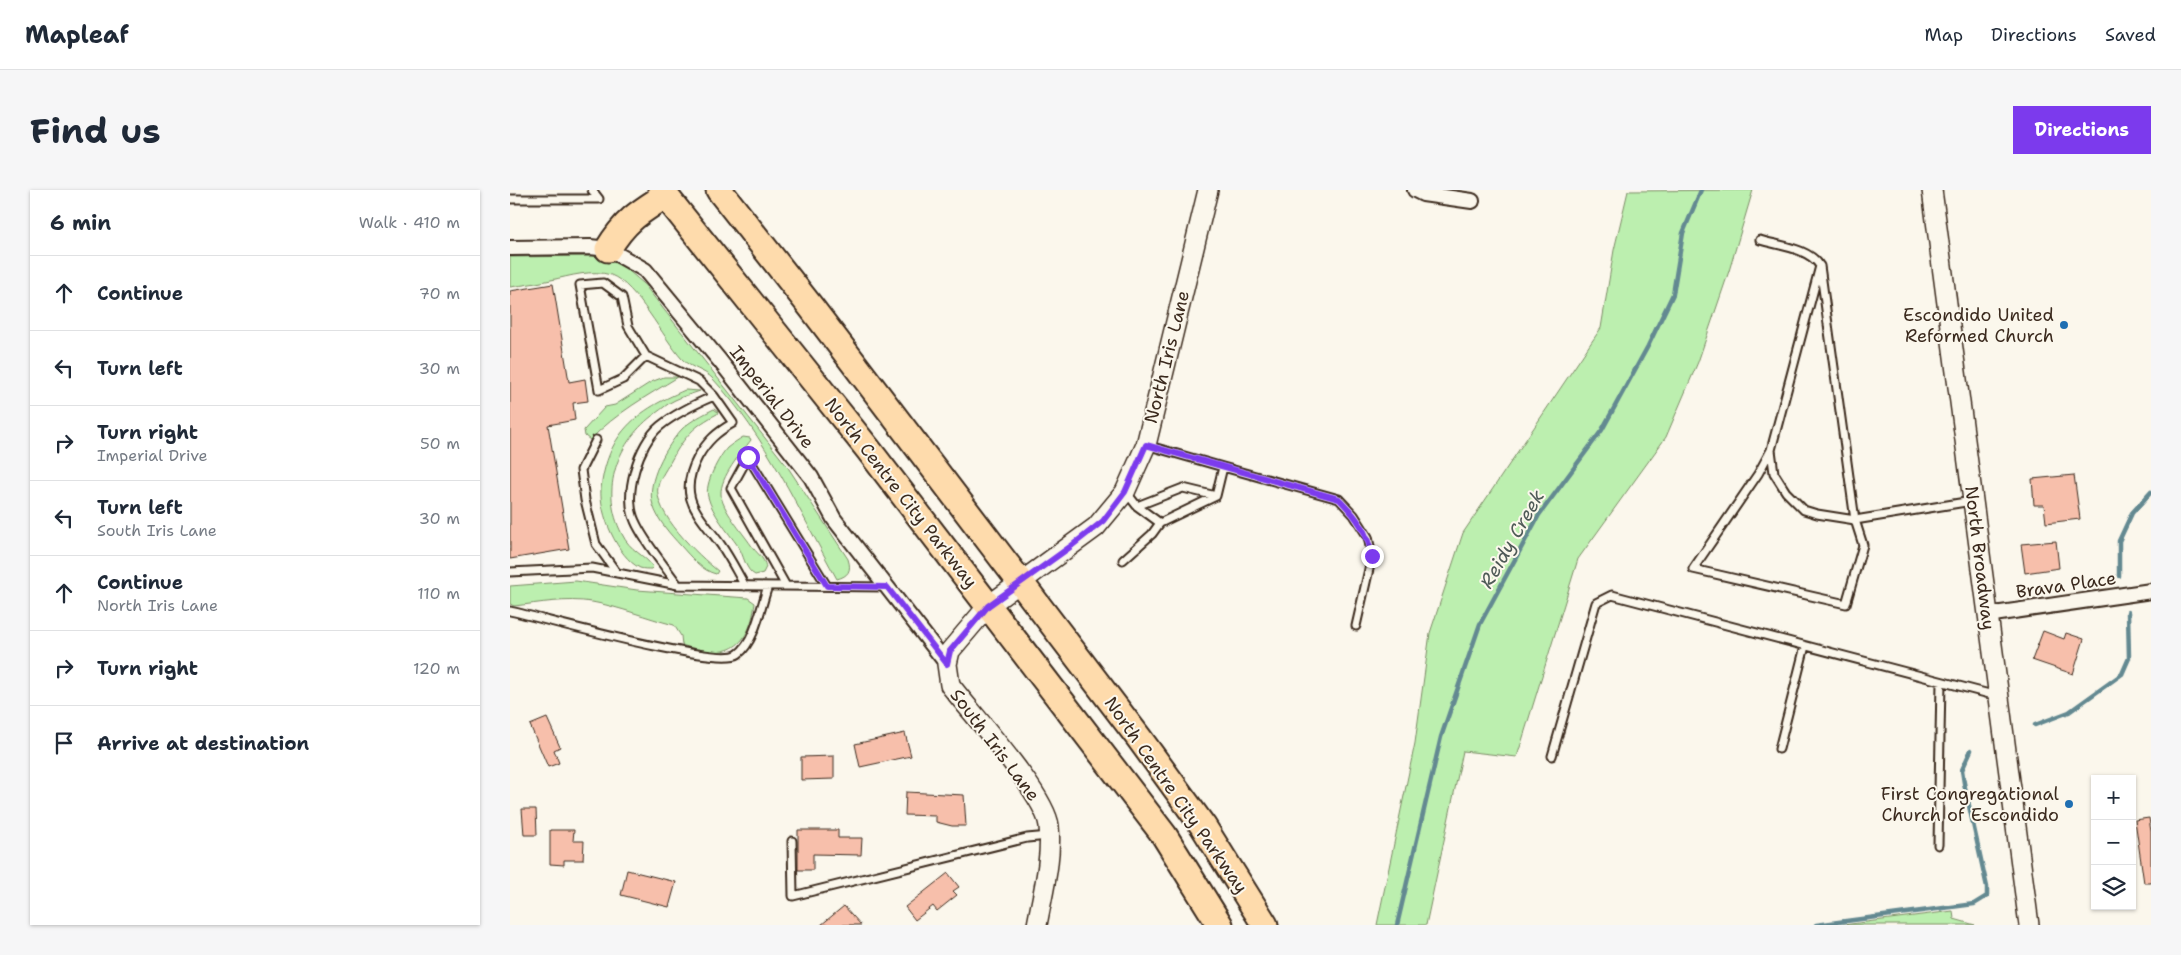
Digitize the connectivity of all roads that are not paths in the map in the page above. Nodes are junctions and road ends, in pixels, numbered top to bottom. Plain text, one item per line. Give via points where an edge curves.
1 (592, 190) edge
2 (719, 190) edge
3 (1207, 190) edge
4 (1414, 190) edge
5 (1932, 190) edge
6 (663, 193) edge
7 (510, 199) edge
8 (1472, 201) dead end
9 (1760, 240) dead end
10 (510, 248) edge
11 (608, 249) junction
12 (1820, 266) junction
13 (646, 356) junction
14 (714, 396) junction
15 (596, 440) dead end
16 (1146, 445) junction
17 (1771, 450) junction
18 (1223, 467) junction
19 (1216, 496) junction
20 (1131, 499) junction
21 (1972, 500) junction
22 (1855, 520) junction
23 (1160, 523) junction
24 (1123, 560) dead end
25 (510, 572) edge
26 (617, 573) junction
27 (1020, 580) junction
28 (678, 585) junction
29 (745, 586) junction
30 (768, 586) junction
31 (786, 586) junction
32 (827, 586) junction
33 (887, 587) junction
34 (2151, 591) edge
35 (988, 606) junction
36 (510, 610) edge
37 (1987, 615) junction
38 (1356, 626) dead end
39 (1805, 646) junction
40 (947, 664) junction
41 (1941, 682) junction
42 (1998, 696) junction
43 (1780, 749) dead end
44 (1552, 756) dead end
45 (1049, 836) junction
46 (792, 841) dead end
47 (1938, 844) dead end
48 (1037, 925) edge
49 (1220, 925) edge
50 (1265, 925) edge
51 (2029, 925) edge

1 - 7 lane via 599,199
2 - 27 highway, North Centre City Parkway
3 - 16 street, North Iris Lane
4 - 8 street
5 - 21 street, North Broadway
6 - 11 highway via 632,217
6 - 35 highway, North Centre City Parkway via 868,449
9 - 12 lane via 1805,253
10 - 11 street, Imperial Drive
11 - 33 street, Imperial Drive via 645,270 811,477 834,519
12 - 17 lane
12 - 22 lane
13 - 13 lane via 628,326 622,297 603,283 580,285 599,390 623,379
13 - 14 lane via 700,381
14 - 28 lane via 692,405 659,427 638,458 630,495 635,521
14 - 29 lane via 733,422 716,432 703,449 691,470 688,488 694,511 722,547
15 - 26 lane via 581,470 585,500 596,544
16 - 18 lane
16 - 20 street, North Iris Lane
17 - 22 lane via 1774,473 1786,492 1804,510
17 - 22 lane via 1693,569 1846,604 1863,545
18 - 19 lane
18 - 38 lane via 1339,499 1354,514 1368,537 1372,556
19 - 20 lane via 1183,488
19 - 23 lane
20 - 23 lane
20 - 27 street, North Iris Lane
21 - 22 lane
21 - 37 street, North Broadway
23 - 24 lane
25 - 26 lane via 592,568
26 - 28 lane
27 - 35 street, North Iris Lane
27 - 50 highway, North Centre City Parkway via 1203,826
28 - 29 lane
29 - 30 lane
30 - 31 lane
30 - 36 lane via 748,645 736,656 726,658 675,651
31 - 32 lane
31 - 32 lane via 732,488 748,457
32 - 33 lane
33 - 40 street, Imperial Drive
34 - 37 street, Brava Place
35 - 40 street via 950,651
35 - 49 highway, North Centre City Parkway via 1164,835
37 - 42 street, North Broadway
39 - 41 lane
39 - 43 lane
39 - 44 lane via 1612,595 1596,603
40 - 45 street, South Iris Lane via 950,685 1034,791 1049,824
41 - 42 lane
41 - 47 lane
42 - 51 street, North Broadway
45 - 46 lane via 1027,838 793,896
45 - 48 street, South Iris Lane via 1051,852

